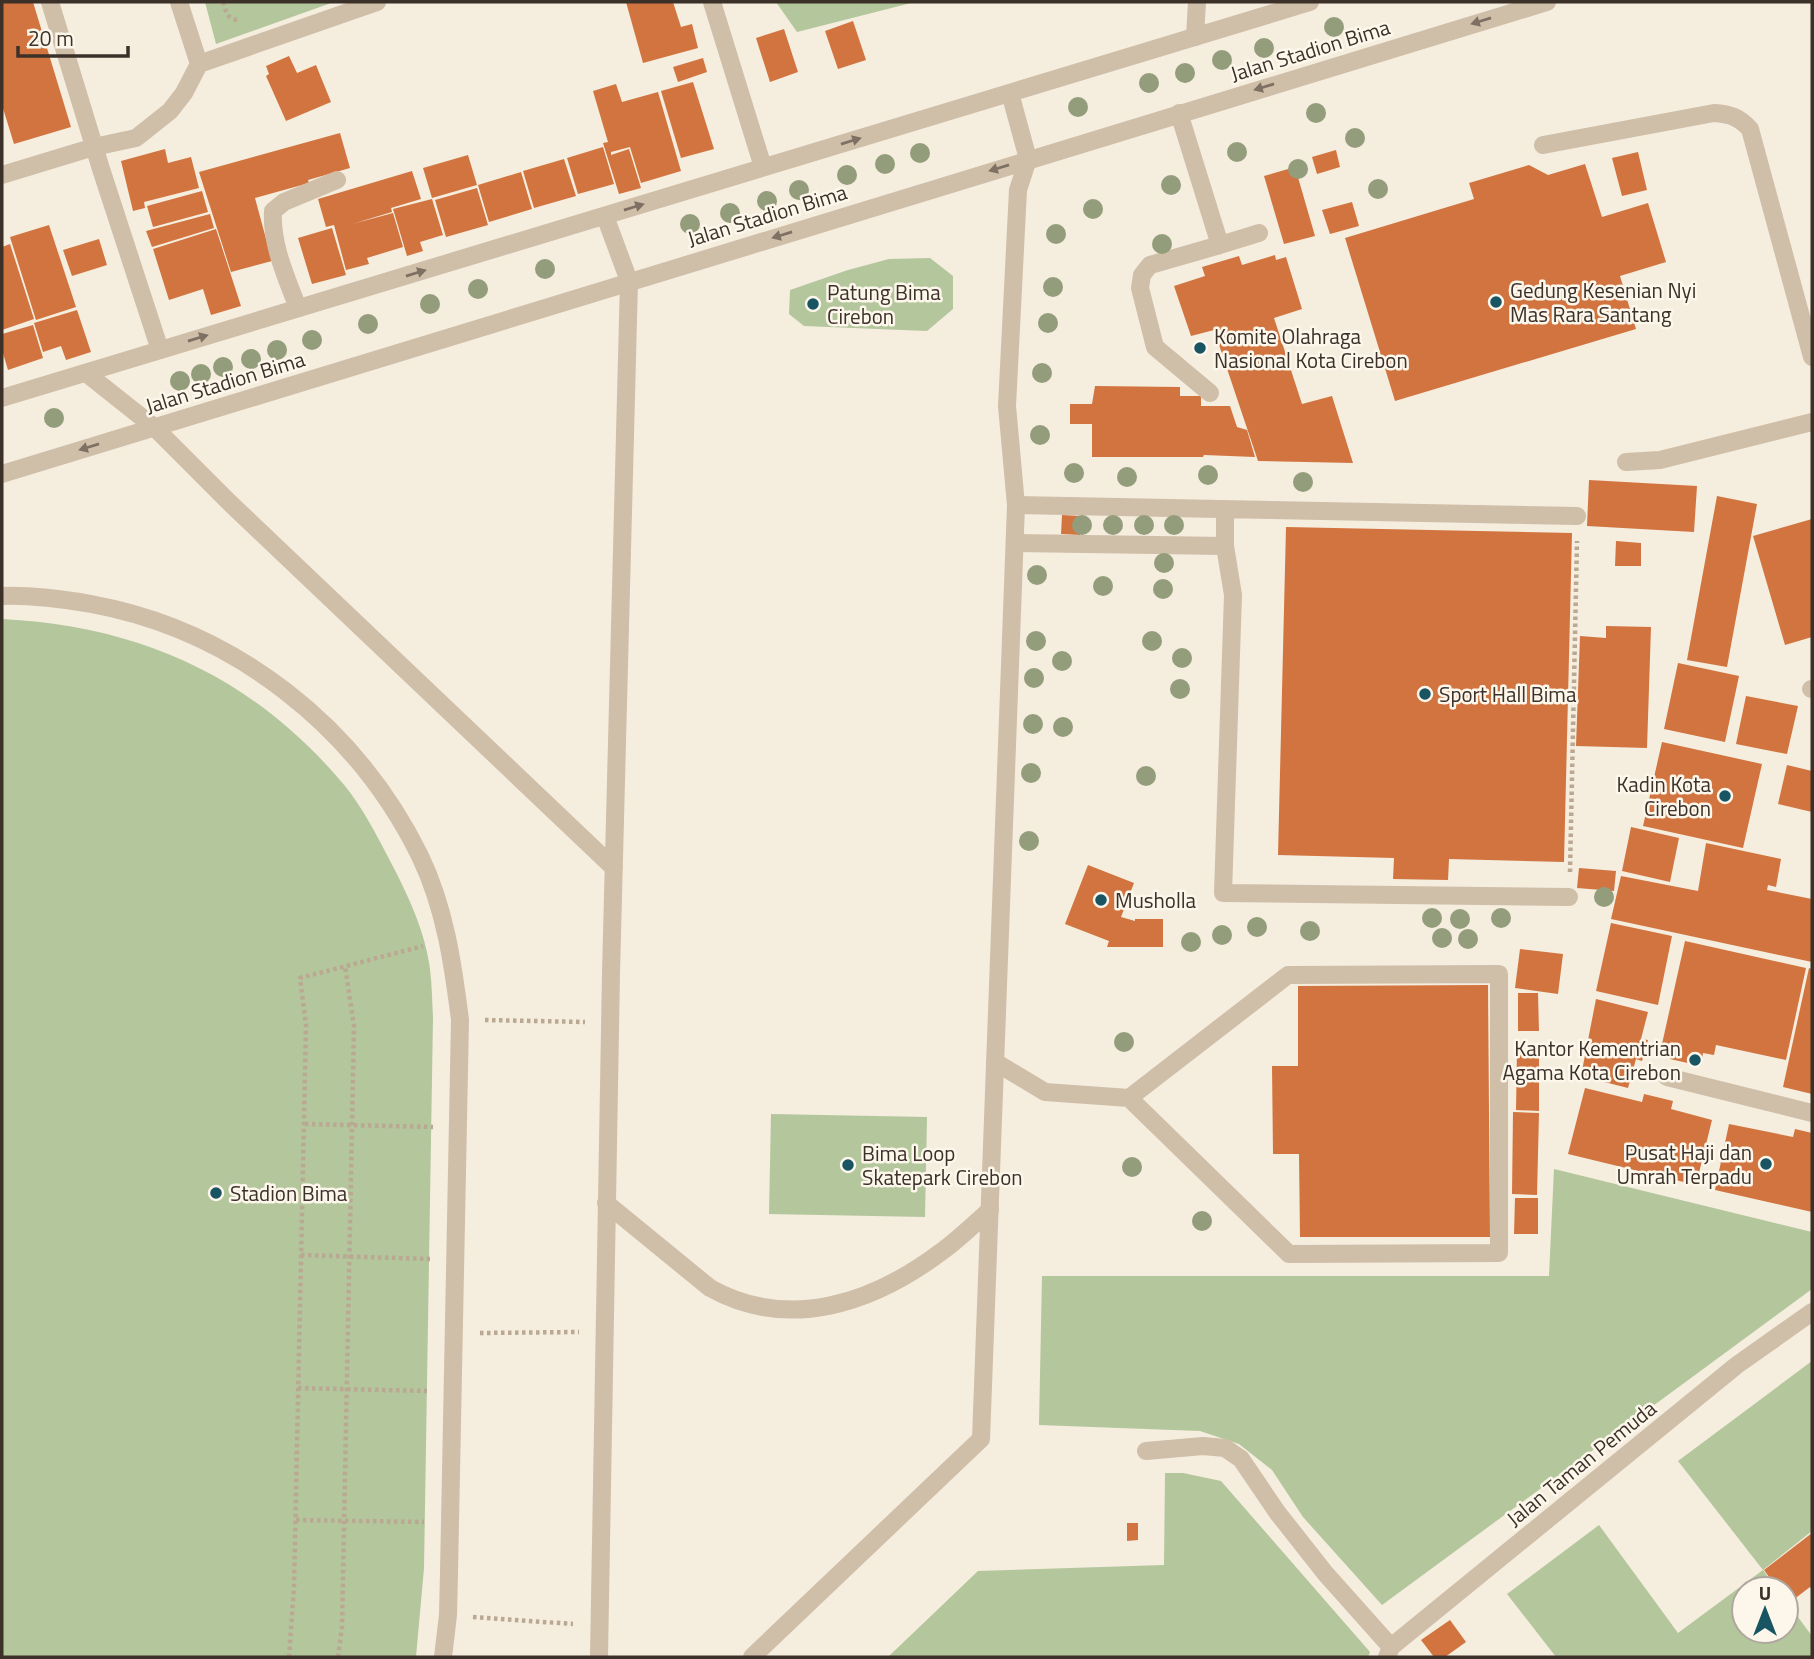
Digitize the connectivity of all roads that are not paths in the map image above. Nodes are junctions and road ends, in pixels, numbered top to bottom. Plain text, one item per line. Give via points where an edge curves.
1 (50, 2) edge
2 (179, 2) edge
3 (377, 2) edge
4 (712, 2) edge
5 (1197, 2) edge
6 (1310, 2) edge
7 (1547, 2) edge
8 (1195, 37) junction
9 (199, 64) junction
10 (1010, 93) junction
11 (1179, 113) junction
12 (1543, 145) dead end
13 (94, 147) junction
14 (1028, 159) junction
15 (763, 167) junction
16 (2, 175) edge
17 (337, 180) dead end
18 (605, 216) junction
19 (1259, 233) dead end
20 (1220, 245) junction
21 (629, 281) junction
22 (298, 308) junction
23 (160, 350) junction
24 (1812, 357) edge
25 (86, 373) junction
26 (1210, 393) dead end
27 (2, 398) edge
28 (1812, 422) edge
29 (154, 428) junction
30 (1626, 461) dead end
31 (2, 474) edge
32 (1016, 505) junction
33 (1226, 509) junction
34 (1577, 516) road end
35 (1015, 542) junction
36 (1225, 546) junction
37 (2, 596) edge
38 (614, 868) junction
39 (1569, 897) road end
40 (995, 1062) junction
41 (1667, 1077) dead end
42 (1129, 1098) junction
43 (1812, 1114) edge
44 (606, 1203) junction
45 (990, 1210) junction
46 (1812, 1312) edge
47 (1146, 1451) dead end
48 (1389, 1652) edge
49 (443, 1657) edge
50 (598, 1657) edge
51 (752, 1657) edge

1 - 13 street
2 - 9 street
3 - 9 street
4 - 15 street
5 - 8 street
6 - 8 street
7 -> 11 street, Jalan Stadion Bima
8 - 10 street
9 - 13 street via 184,93 151,128 136,138
10 - 14 street
15 -> 10 street
11 - 14 street, Jalan Stadion Bima
11 - 20 street
12 - 24 street via 1714,113 1742,119 1750,129
13 - 16 street
13 - 23 street
14 -> 21 street, Jalan Stadion Bima
14 - 32 street via 1018,190 1007,405
18 -> 15 street
17 - 22 street via 284,202 274,211 272,225 280,260
18 - 21 street
22 -> 18 street
19 - 20 street
20 - 26 street via 1150,265 1140,288 1155,347
21 - 29 street, Jalan Stadion Bima
21 - 38 street
23 -> 22 street
23 - 25 street
25 - 27 street
25 - 29 street
28 - 30 street via 1660,460
29 -> 31 street, Jalan Stadion Bima
29 - 38 street
32 - 33 street
32 - 35 street
33 - 34 street
33 - 36 street
35 - 36 street
35 - 40 street
36 - 39 street via 1233,596 1223,893
37 - 49 street via 65,599 115,608 210,643 255,668 296,698 367,770 420,857 439,904 460,1020 448,1615
38 - 44 street
40 - 42 street via 1045,1092
40 - 45 street
41 - 43 street
42 - 42 street via 1288,975 1499,974 1499,1253 1289,1254
44 - 45 street via 710,1288 726,1297 779,1310 853,1302 904,1278
44 - 50 street
45 - 51 street via 981,1439
46 - 48 street, Jalan Taman Pemuda via 1737,1365
47 - 48 street via 1214,1447 1225,1448 1241,1459 1277,1512

